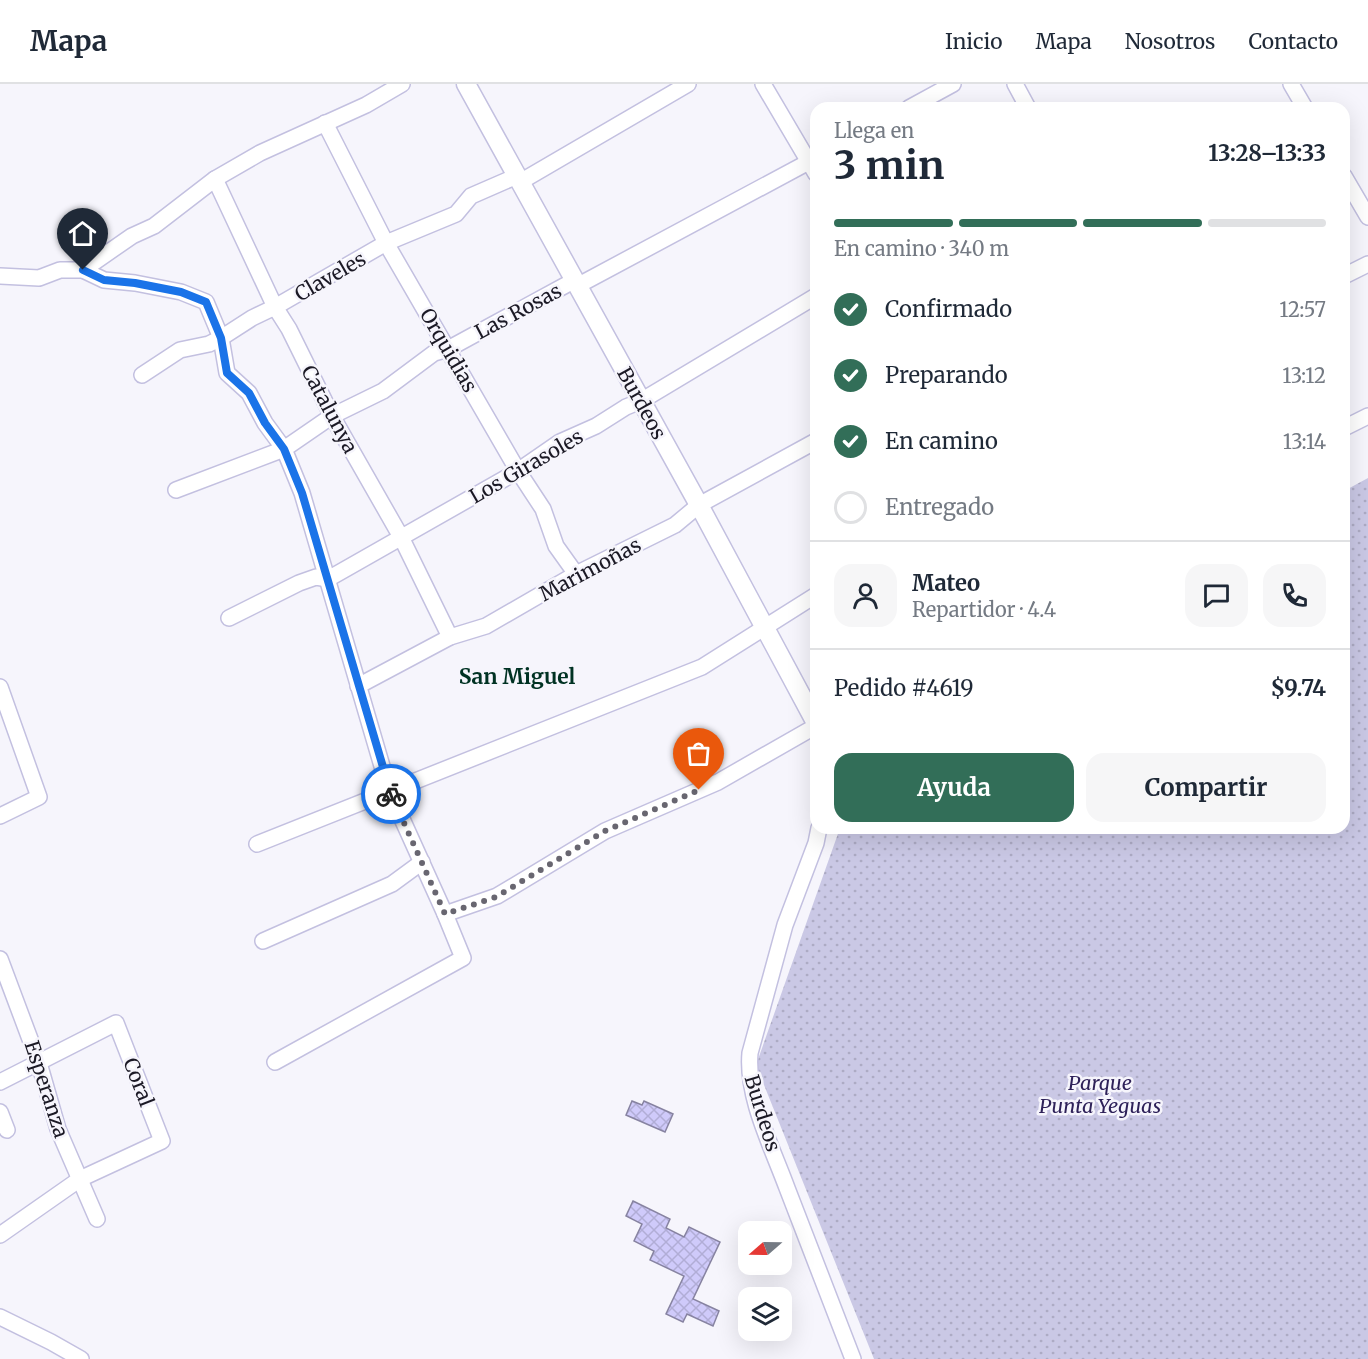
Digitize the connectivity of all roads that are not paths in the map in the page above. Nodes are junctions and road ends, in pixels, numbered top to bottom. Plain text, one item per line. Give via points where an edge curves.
1 (402, 84) edge
2 (466, 84) edge
3 (688, 84) edge
4 (763, 84) edge
5 (953, 84) edge
6 (1015, 84) edge
7 (1295, 85) edge
8 (920, 102) edge
9 (1025, 102) edge
10 (1299, 102) edge
11 (325, 123) junction
12 (810, 159) edge
13 (810, 167) edge
14 (215, 179) junction
15 (519, 179) junction
16 (1350, 186) edge
17 (1368, 218) edge
18 (386, 243) junction
19 (1368, 264) edge
20 (83, 270) junction
21 (1350, 273) edge
22 (0, 276) edge
23 (576, 283) junction
24 (810, 300) edge
25 (275, 307) junction
26 (221, 338) junction
27 (448, 349) junction
28 (142, 375) dead end
29 (641, 400) junction
30 (332, 416) junction
31 (1368, 416) edge
32 (1350, 425) edge
33 (810, 444) edge
34 (284, 449) junction
35 (518, 471) junction
36 (176, 490) dead end
37 (699, 505) junction
38 (401, 537) junction
39 (576, 574) junction
40 (328, 579) junction
41 (810, 599) edge
42 (229, 618) dead end
43 (764, 627) junction
44 (450, 637) junction
45 (358, 686) junction
46 (0, 690) edge
47 (810, 714) edge
48 (810, 728) edge
49 (389, 790) junction
50 (0, 816) edge
51 (818, 834) edge
52 (257, 844) dead end
53 (422, 862) junction
54 (445, 914) junction
55 (262, 941) dead end
56 (0, 959) edge
57 (275, 1062) dead end
58 (39, 1063) junction
59 (0, 1082) edge
60 (0, 1112) edge
61 (7, 1130) dead end
62 (80, 1179) junction
63 (97, 1219) dead end
64 (0, 1235) edge
65 (0, 1317) edge
66 (81, 1359) edge
67 (853, 1359) edge

1 - 11 street
2 - 15 street, Burdeos
3 - 15 street, Claveles
4 - 12 street
5 - 8 street
6 - 9 street
7 - 10 street
11 - 14 street
11 - 18 street, Orquidias
13 - 23 street, Las Rosas
14 - 20 street via 154,226 132,236
14 - 25 street, Catalunya
15 - 18 street, Claveles via 471,196 456,214
15 - 23 street, Burdeos
16 - 17 street
18 - 25 street, Claveles
18 - 27 street, Orquidias
19 - 21 street
20 - 22 street via 60,270 39,278
20 - 26 street via 104,280 181,292 206,302
23 - 27 street, Las Rosas
23 - 29 street, Burdeos
24 - 29 street, Los Girasoles
25 - 26 street, Claveles
25 - 30 street, Catalunya
26 - 28 street, Claveles via 180,350
26 - 34 street via 227,373 249,393
27 - 30 street, Las Rosas via 434,353 383,391
27 - 35 street, Orquidias
29 - 35 street, Los Girasoles via 560,442
29 - 37 street, Burdeos
30 - 34 street, Las Rosas
30 - 38 street, Catalunya
31 - 32 street
33 - 37 street, Marimoñas
34 - 36 street, Las Rosas
34 - 40 street
35 - 38 street, Los Girasoles
35 - 39 street, Orquidias via 543,509 556,546
37 - 39 street, Marimoñas via 675,525
37 - 43 street, Burdeos
38 - 40 street, Los Girasoles
38 - 44 street, Catalunya
39 - 44 street, Marimoñas via 486,626
40 - 42 street, Los Girasoles via 315,577 299,583
40 - 45 street
41 - 43 street
43 - 47 street, Burdeos
43 - 49 street via 702,667
44 - 45 street, Marimoñas
45 - 49 street
46 - 50 street via 39,797
48 - 54 street via 718,782 605,831 496,897
49 - 52 street
49 - 53 street
51 - 67 street, Burdeos via 785,924 748,1070 767,1134
53 - 54 street
53 - 55 street via 392,884
54 - 57 street via 462,958
56 - 58 street, Esperanza
58 - 59 street
58 - 62 street, Esperanza via 58,1129
58 - 62 street, Coral via 116,1023 162,1141
60 - 61 street
62 - 63 street, Esperanza
62 - 64 street
65 - 66 street

